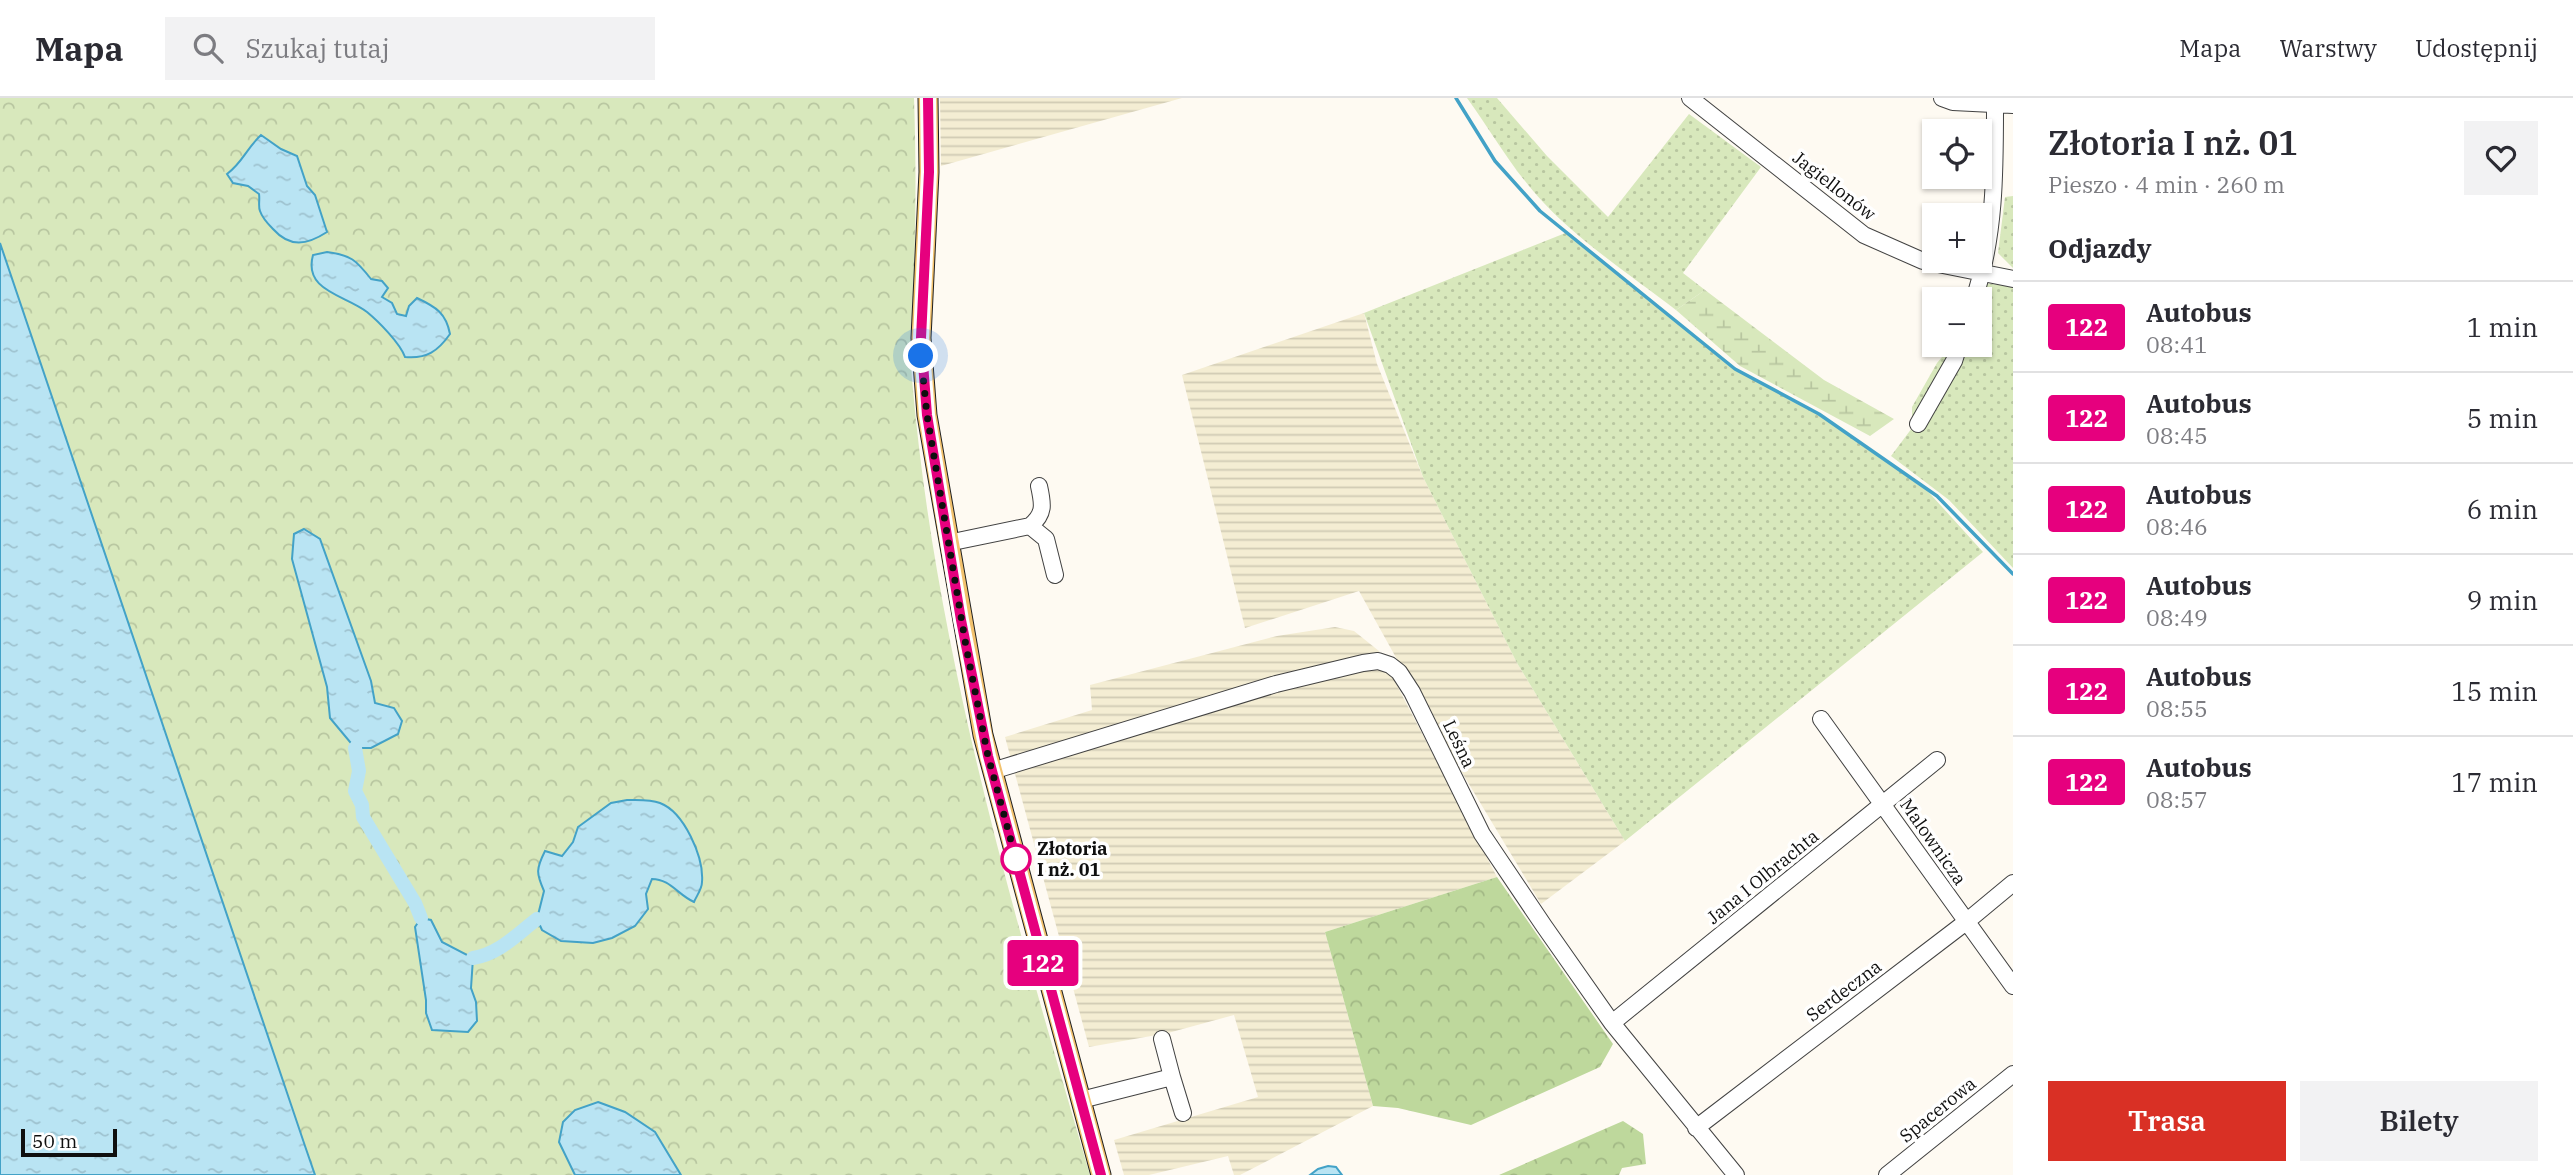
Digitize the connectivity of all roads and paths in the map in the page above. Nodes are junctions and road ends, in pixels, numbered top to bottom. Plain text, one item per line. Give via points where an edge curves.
1 (928, 98) edge
2 (1690, 98) edge
3 (1942, 98) edge
4 (1995, 101) edge
5 (2013, 105) edge
6 (1992, 219) edge
7 (1922, 261) edge
8 (1983, 273) joint
9 (2013, 279) edge
10 (1978, 287) edge
11 (1955, 357) edge
12 (1918, 424) dead end
13 (1039, 486) dead end
14 (1030, 526) junction
15 (948, 543) junction
16 (1055, 575) dead end
17 (1821, 719) dead end
18 (1937, 760) dead end
19 (992, 771) junction
20 (1884, 805) junction
21 (2013, 883) edge
22 (1966, 922) junction
23 (2013, 986) edge
24 (1612, 1023) junction
25 (1162, 1039) dead end
26 (2013, 1074) edge
27 (1172, 1077) junction
28 (1081, 1100) junction
29 (1183, 1112) dead end
30 (1696, 1128) junction
31 (1101, 1175) edge
32 (1736, 1175) edge
33 (1888, 1175) edge

1 - 15 main road via 921,356
2 - 7 street, Jagiellonów via 1864,234
3 - 4 street
4 - 5 street
4 - 6 street
8 - 9 street, Jagiellonów
8 - 10 street
11 - 12 street
13 - 14 street via 1043,508
14 - 15 street
14 - 16 street via 1046,538
15 - 19 main road
17 - 20 street, Malownicza
18 - 20 street, Jana I Olbrachta
19 - 24 street, Leśna via 1276,684 1363,663 1390,665 1412,692 1482,834
19 - 28 main road
20 - 22 street, Malownicza
20 - 24 street, Jana I Olbrachta
21 - 22 street, Serdeczna
22 - 23 street, Malownicza
22 - 30 street, Serdeczna
24 - 30 street, Leśna
25 - 27 street
26 - 33 street, Spacerowa
27 - 28 street
27 - 29 street
28 - 31 main road
30 - 32 street, Leśna

